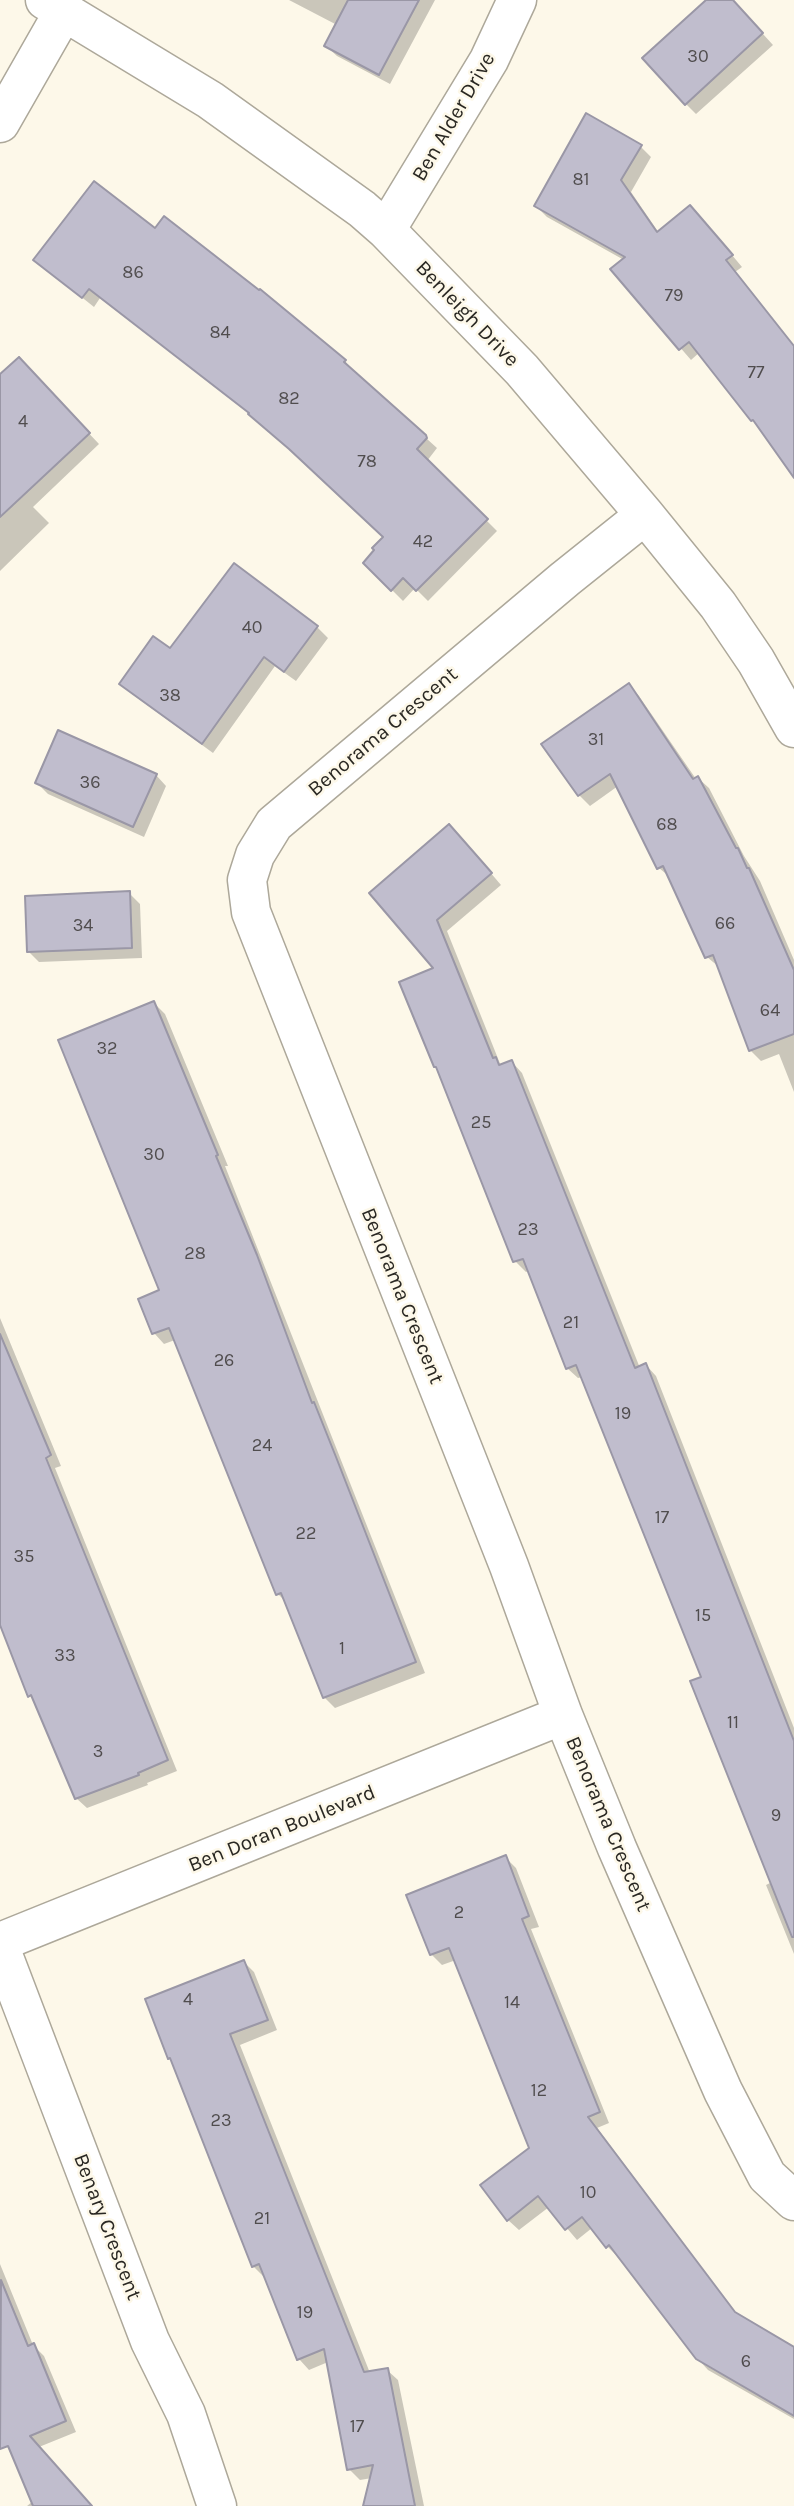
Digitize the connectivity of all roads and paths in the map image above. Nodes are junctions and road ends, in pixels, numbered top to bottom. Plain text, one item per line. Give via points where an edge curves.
1 (517, 0) edge
2 (54, 6) edge
3 (0, 123) edge
4 (386, 230) junction
5 (645, 515) junction
6 (794, 728) edge
7 (563, 1715) junction
8 (0, 1944) edge
9 (794, 2201) edge
10 (217, 2506) edge

1 - 4 street, Ben Alder Drive via 489,60
2 - 3 street
2 - 4 street, Benleigh Drive via 210,100
4 - 5 street, Benleigh Drive via 522,370
5 - 6 street, Benleigh Drive via 718,605
5 - 7 street, Benorama Crescent via 274,824 255,855 247,880 251,912 509,1566
7 - 8 street, Ben Doran Boulevard
7 - 9 street, Benorama Crescent via 723,2091 767,2176
8 - 10 street, Benary Crescent via 150,2341 186,2414

